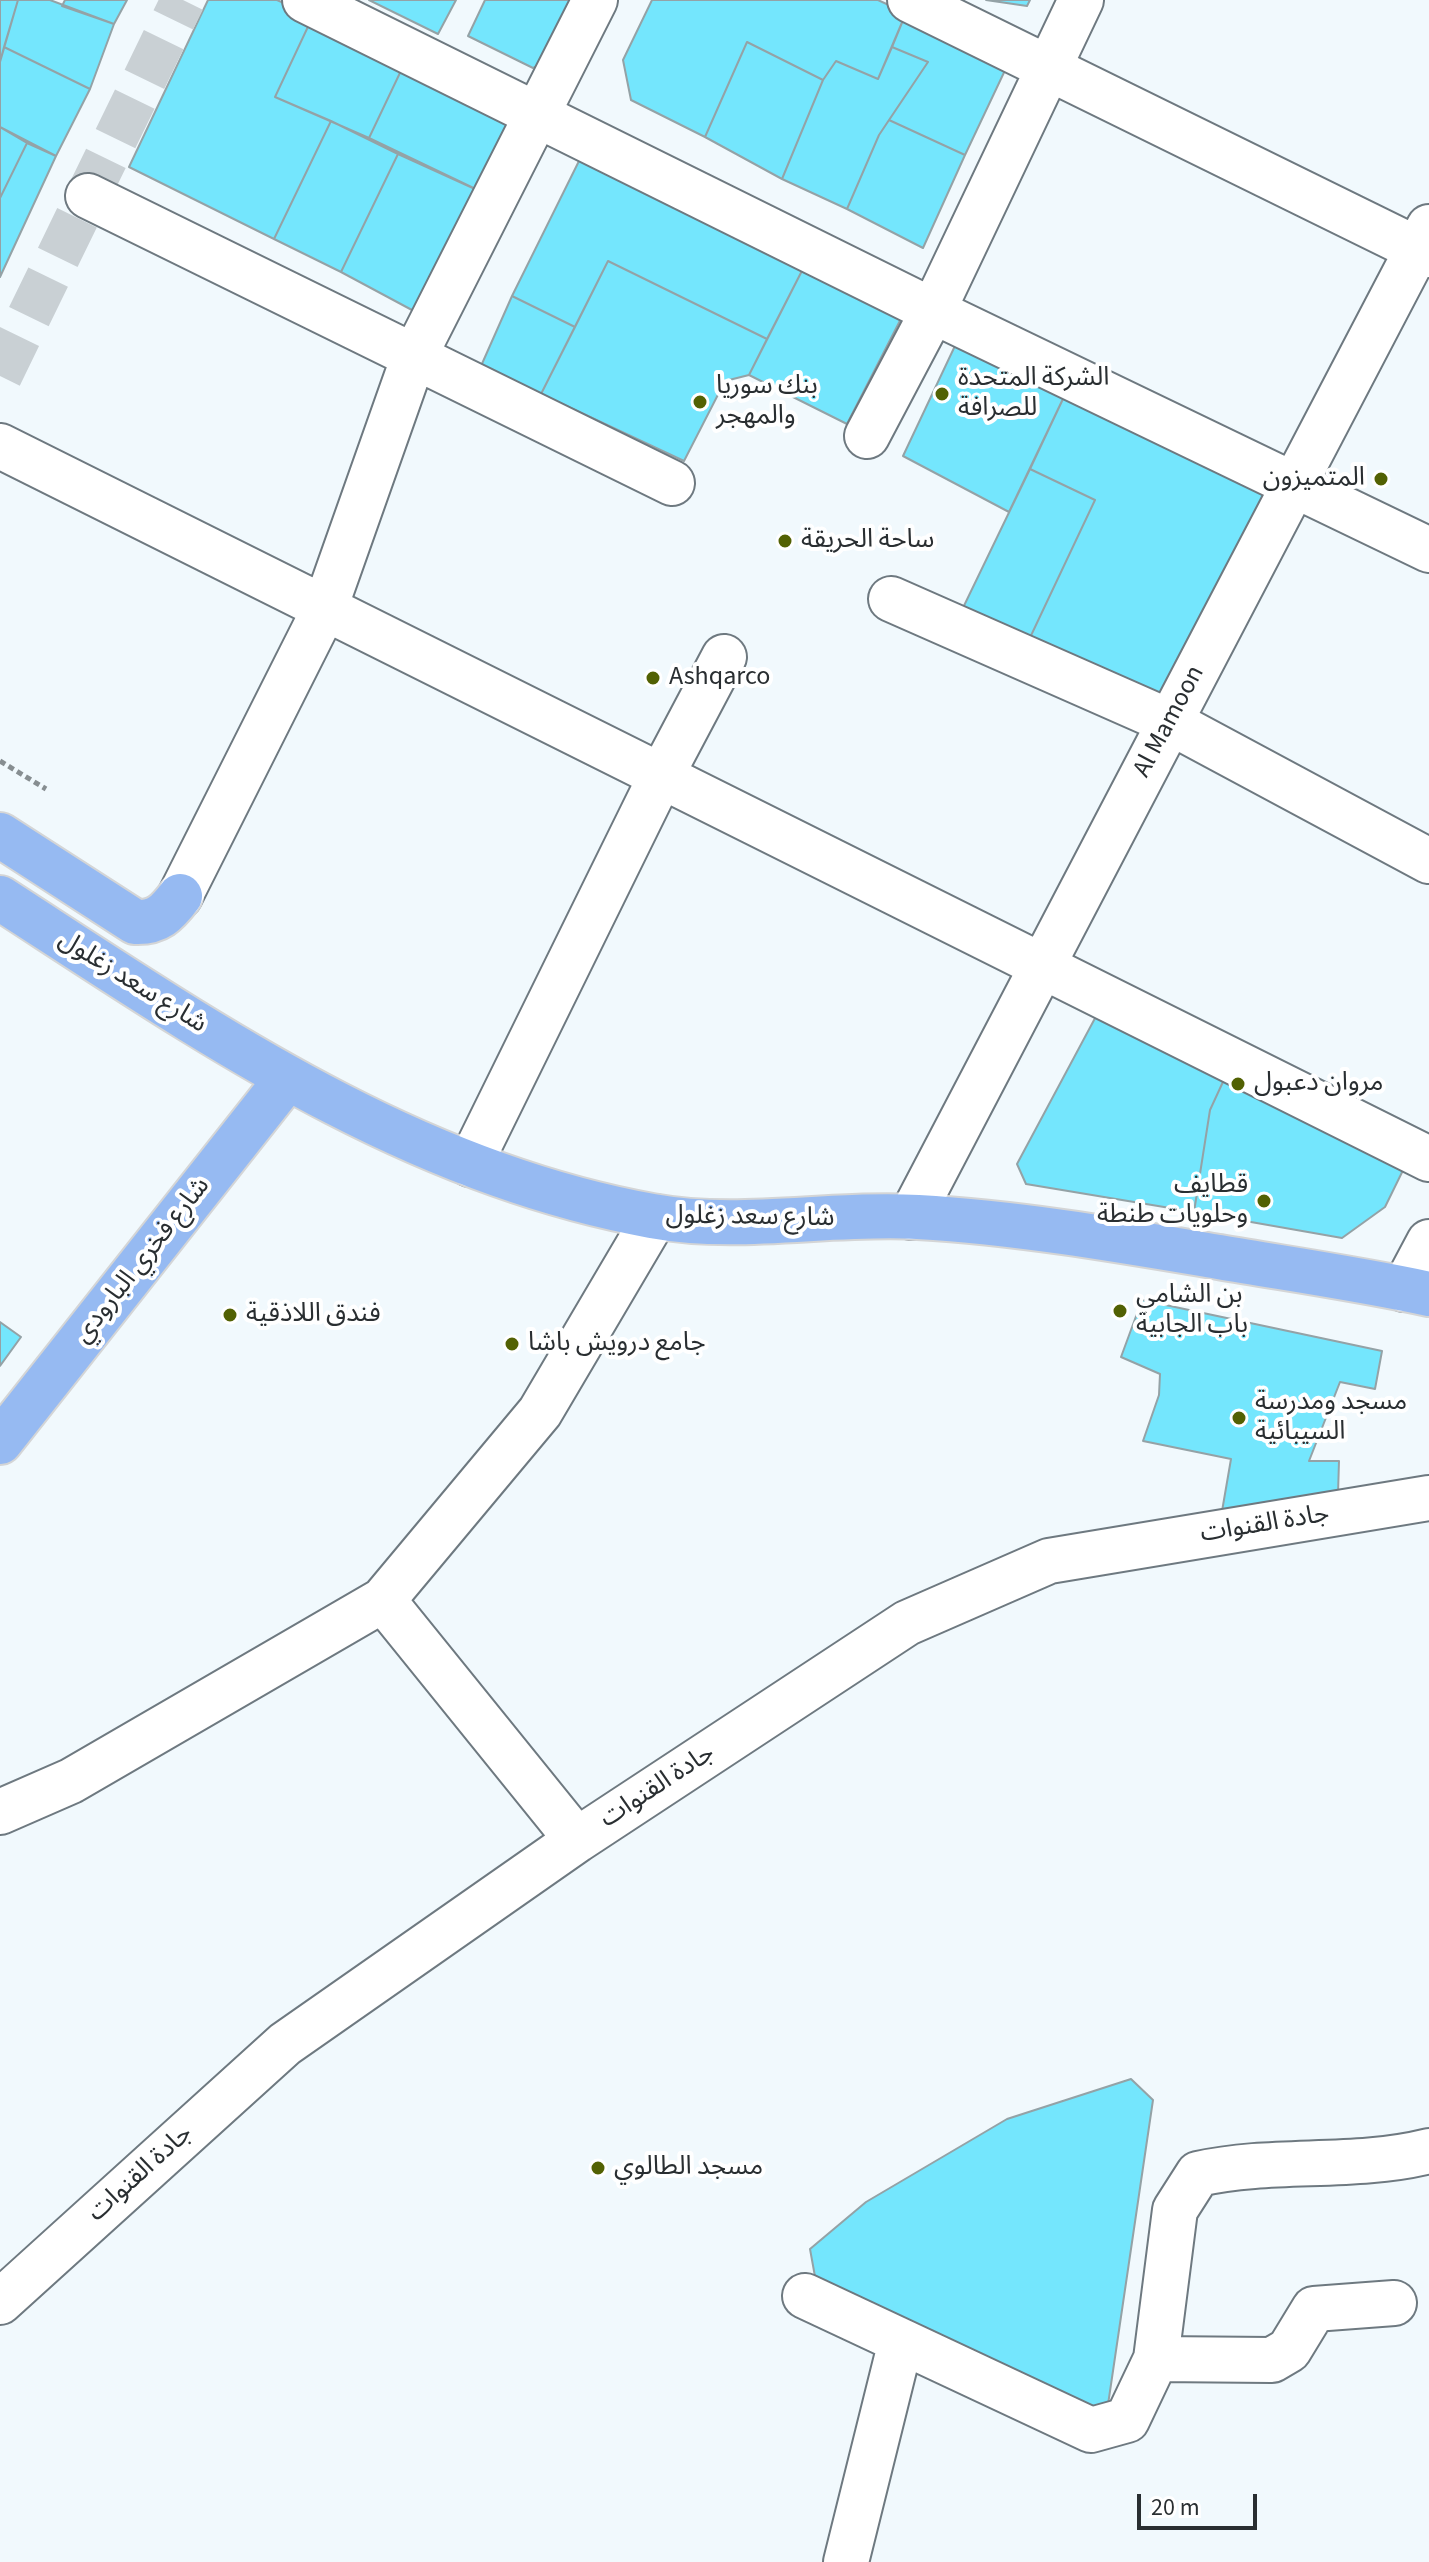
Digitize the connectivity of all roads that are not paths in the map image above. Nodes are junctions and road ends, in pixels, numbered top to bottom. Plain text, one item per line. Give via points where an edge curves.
1 (305, 0) edge
2 (595, 0) edge
3 (910, 0) edge
4 (1081, 0) edge
5 (1048, 68) junction
6 (537, 115) junction
7 (88, 196) dead end
8 (1425, 244) edge
9 (933, 311) junction
10 (413, 359) junction
11 (867, 436) dead end
12 (0, 446) edge
13 (672, 483) dead end
14 (1294, 485) junction
15 (1429, 550) edge
16 (891, 599) dead end
17 (325, 608) junction
18 (724, 657) dead end
19 (1170, 722) junction
20 (660, 778) junction
21 (0, 835) edge
22 (1429, 861) edge
23 (180, 896) joint
24 (0, 898) edge
25 (1043, 966) junction
26 (286, 1080) junction
27 (1429, 1159) edge
28 (470, 1164) junction
29 (655, 1217) junction
30 (911, 1217) junction
31 (1429, 1242) edge
32 (1417, 1291) edge
33 (0, 1442) edge
34 (1429, 1498) edge
35 (383, 1600) junction
36 (0, 1812) edge
37 (577, 1840) junction
38 (1429, 2151) edge
39 (805, 2296) dead end
40 (0, 2302) edge
41 (1394, 2303) dead end
42 (901, 2341) junction
43 (1156, 2359) junction
44 (846, 2562) edge

1 - 6 street
2 - 6 street
3 - 5 street
4 - 5 street
5 - 8 street
5 - 9 street
6 - 9 street
6 - 10 street
7 - 10 street
8 - 14 street, Al Mamoon
9 - 11 street
9 - 14 street
10 - 13 street
10 - 17 street
12 - 17 street
14 - 15 street
14 - 19 street, Al Mamoon
16 - 19 street
17 - 20 street
17 - 23 street
18 - 20 street
19 - 22 street
19 - 25 street, Al Mamoon
20 - 25 street
20 - 28 street
21 - 23 main road via 135,922 166,915
24 - 26 main road, شارع سعد زغلول
25 - 27 street
25 - 30 street, Al Mamoon
26 - 28 main road, شارع سعد زغلول via 389,1133
26 - 33 main road, شارع فخري البارودي
28 - 29 main road, شارع سعد زغلول via 587,1202
29 - 30 main road, شارع سعد زغلول via 742,1223
29 - 35 street via 540,1412
30 - 32 main road, شارع سعد زغلول via 1026,1224
31 - 32 street
34 - 37 street, جادة القنوات via 1049,1561 907,1623
35 - 36 street via 71,1781
35 - 37 street
37 - 40 street, جادة القنوات via 285,2044
38 - 43 street via 1390,2160 1240,2164 1198,2174 1175,2210
39 - 42 street
41 - 43 street via 1314,2309 1289,2350 1272,2360
42 - 43 street via 1091,2430 1127,2420
42 - 44 street

